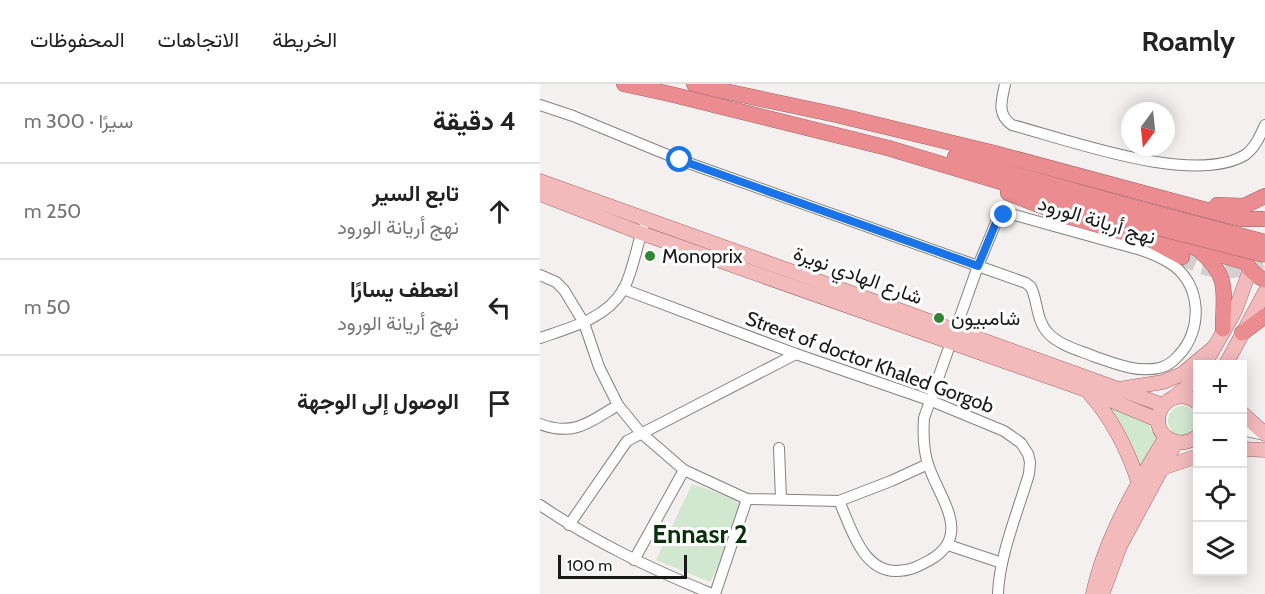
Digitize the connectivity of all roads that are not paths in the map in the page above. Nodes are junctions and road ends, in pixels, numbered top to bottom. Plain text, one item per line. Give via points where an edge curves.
1 (624, 84) edge
2 (694, 84) edge
3 (1005, 84) edge
4 (710, 88) junction
5 (540, 105) edge
6 (789, 123) junction
7 (1265, 125) edge
8 (540, 181) edge
9 (1114, 185) junction
10 (997, 189) junction
11 (540, 194) edge
12 (1265, 196) edge
13 (1128, 213) junction
14 (646, 219) junction
15 (1263, 219) edge
16 (641, 233) junction
17 (1265, 242) edge
18 (1197, 248) junction
19 (1265, 255) edge
20 (1182, 258) tunnel mouth
21 (978, 266) junction
22 (1247, 266) junction
23 (540, 275) edge
24 (1265, 280) edge
25 (623, 289) junction
26 (1265, 292) edge
27 (1265, 316) edge
28 (584, 322) junction
29 (1223, 329) junction
30 (1242, 333) junction
31 (952, 336) junction
32 (540, 338) edge
33 (1213, 348) junction
34 (796, 354) junction
35 (1233, 357) edge
36 (1206, 360) edge
37 (1193, 380) edge
38 (1118, 389) junction
39 (1086, 390) junction
40 (930, 400) junction
41 (1168, 401) junction
42 (1193, 401) edge
43 (618, 405) junction
44 (1244, 414) edge
45 (1158, 420) junction
46 (540, 424) edge
47 (1247, 431) edge
48 (640, 432) junction
49 (1265, 434) edge
50 (1193, 439) edge
51 (1171, 440) junction
52 (779, 448) dead end
53 (1247, 448) edge
54 (1265, 450) edge
55 (1193, 457) edge
56 (928, 464) junction
57 (1162, 468) junction
58 (684, 470) junction
59 (1138, 481) junction
60 (747, 498) junction
61 (781, 500) junction
62 (839, 501) junction
63 (540, 505) edge
64 (569, 525) junction
65 (948, 544) junction
66 (634, 560) junction
67 (1002, 562) junction
68 (713, 594) edge
69 (998, 594) edge
70 (1093, 594) edge
71 (1102, 594) edge

1 - 6 highway
2 - 4 highway
3 - 7 street via 1000,109 1012,125 1150,161 1203,167 1229,162 1246,154
4 - 9 highway via 837,115
4 - 13 highway
5 - 21 street, نهج أريانة الورود via 680,160
6 - 10 highway
6 - 13 highway
8 - 14 main road, شارع الهادي نويرة
9 - 12 highway via 1222,206 1245,206
9 - 15 highway via 1242,219
10 - 18 highway
10 - 20 highway via 1160,245
11 - 16 main road, شارع الهادي نويرة
13 - 17 highway, bridge
13 - 19 highway, bridge
14 - 16 street
14 - 31 main road, شارع الهادي نويرة
15 - 22 highway via 1253,225 1243,242
16 - 25 street
16 - 31 main road, شارع الهادي نويرة
18 - 22 highway
18 - 29 highway via 1219,271 1224,285
21 - 21 street, نهج أريانة الورود via 1026,283 1031,287 1037,313 1047,332 1070,347 1112,363 1157,369 1190,342 1196,314 1189,283 1170,262 1147,252 1011,214 997,220
21 - 31 street, نهج أريانة الورود
22 - 24 highway
22 - 29 main road via 1235,311
23 - 28 street via 564,290
25 - 28 street
25 - 34 street, Street of doctor Khaled Gorgob
26 - 30 main road
27 - 30 highway
28 - 32 street
28 - 43 street via 599,367
29 - 33 main road
30 - 35 main road
31 - 38 main road, شارع الهادي نويرة
31 - 39 main road, شارع الهادي نويرة
31 - 40 street, نهج أريانة الورود
33 - 36 main road
33 - 38 main road via 1182,374 1163,382
34 - 40 street, Street of doctor Khaled Gorgob
34 - 48 street
37 - 41 main road
38 - 41 main road, شارع الهادي نويرة
39 - 45 main road, شارع الهادي نويرة
39 - 59 main road via 1121,438
40 - 56 street, نهج أريانة الورود via 923,438
40 - 67 street, Street of doctor Khaled Gorgob via 1004,431 1021,443 1028,454 1029,474
41 - 42 main road, شارع الهادي نويرة via 1181,396
41 - 45 main road
43 - 46 street via 584,426 569,430
43 - 48 street
44 - 49 main road
45 - 51 main road via 1160,429
47 - 49 street
48 - 58 street
48 - 64 street via 627,441
50 - 51 main road
51 - 57 main road
51 - 59 main road
52 - 61 street
53 - 54 main road
55 - 57 main road
56 - 62 street
56 - 65 street via 952,520
57 - 71 main road via 1120,546
58 - 60 street
58 - 66 street
59 - 70 main road via 1110,543
60 - 61 street
60 - 68 street
61 - 62 street
62 - 65 street via 860,548 879,567 907,571 938,555
63 - 64 street
64 - 66 street
65 - 67 street
66 - 68 street
67 - 69 street, Street of doctor Khaled Gorgob

